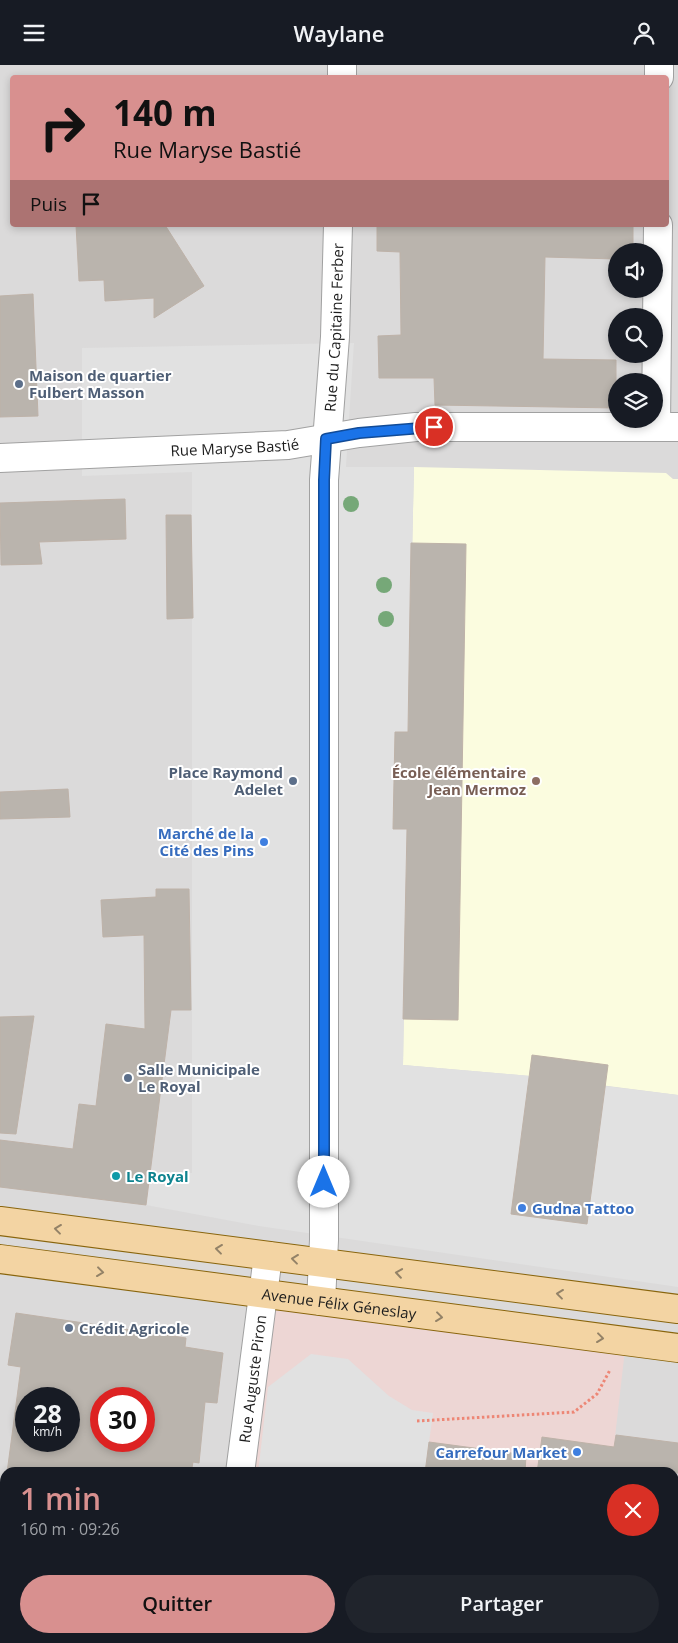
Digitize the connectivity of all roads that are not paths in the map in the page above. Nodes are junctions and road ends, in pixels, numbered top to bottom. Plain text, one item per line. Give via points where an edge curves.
1 (338, 227) edge
2 (658, 227) edge
3 (667, 427) edge
4 (326, 439) junction
5 (0, 458) edge
6 (0, 1221) edge
7 (268, 1256) junction
8 (0, 1259) edge
9 (323, 1263) junction
10 (263, 1293) junction
11 (321, 1301) junction
12 (678, 1309) edge
13 (678, 1348) edge
14 (241, 1467) edge

1 - 4 street, Rue du Capitaine Ferber via 335,337
2 - 3 street
3 - 4 street, Rue Maryse Bastié via 416,427
4 - 5 street, Rue Maryse Bastié via 288,445
4 - 9 street, Rue du Capitaine Ferber
7 -> 6 main road
9 -> 7 main road
7 - 10 street, Rue Auguste Piron
8 -> 10 main road, Avenue Félix Géneslay
9 - 11 street, Rue du Capitaine Ferber
12 -> 9 main road
10 - 11 main road, Avenue Félix Géneslay
10 - 14 street, Rue Auguste Piron
11 -> 13 main road, Avenue Félix Géneslay

